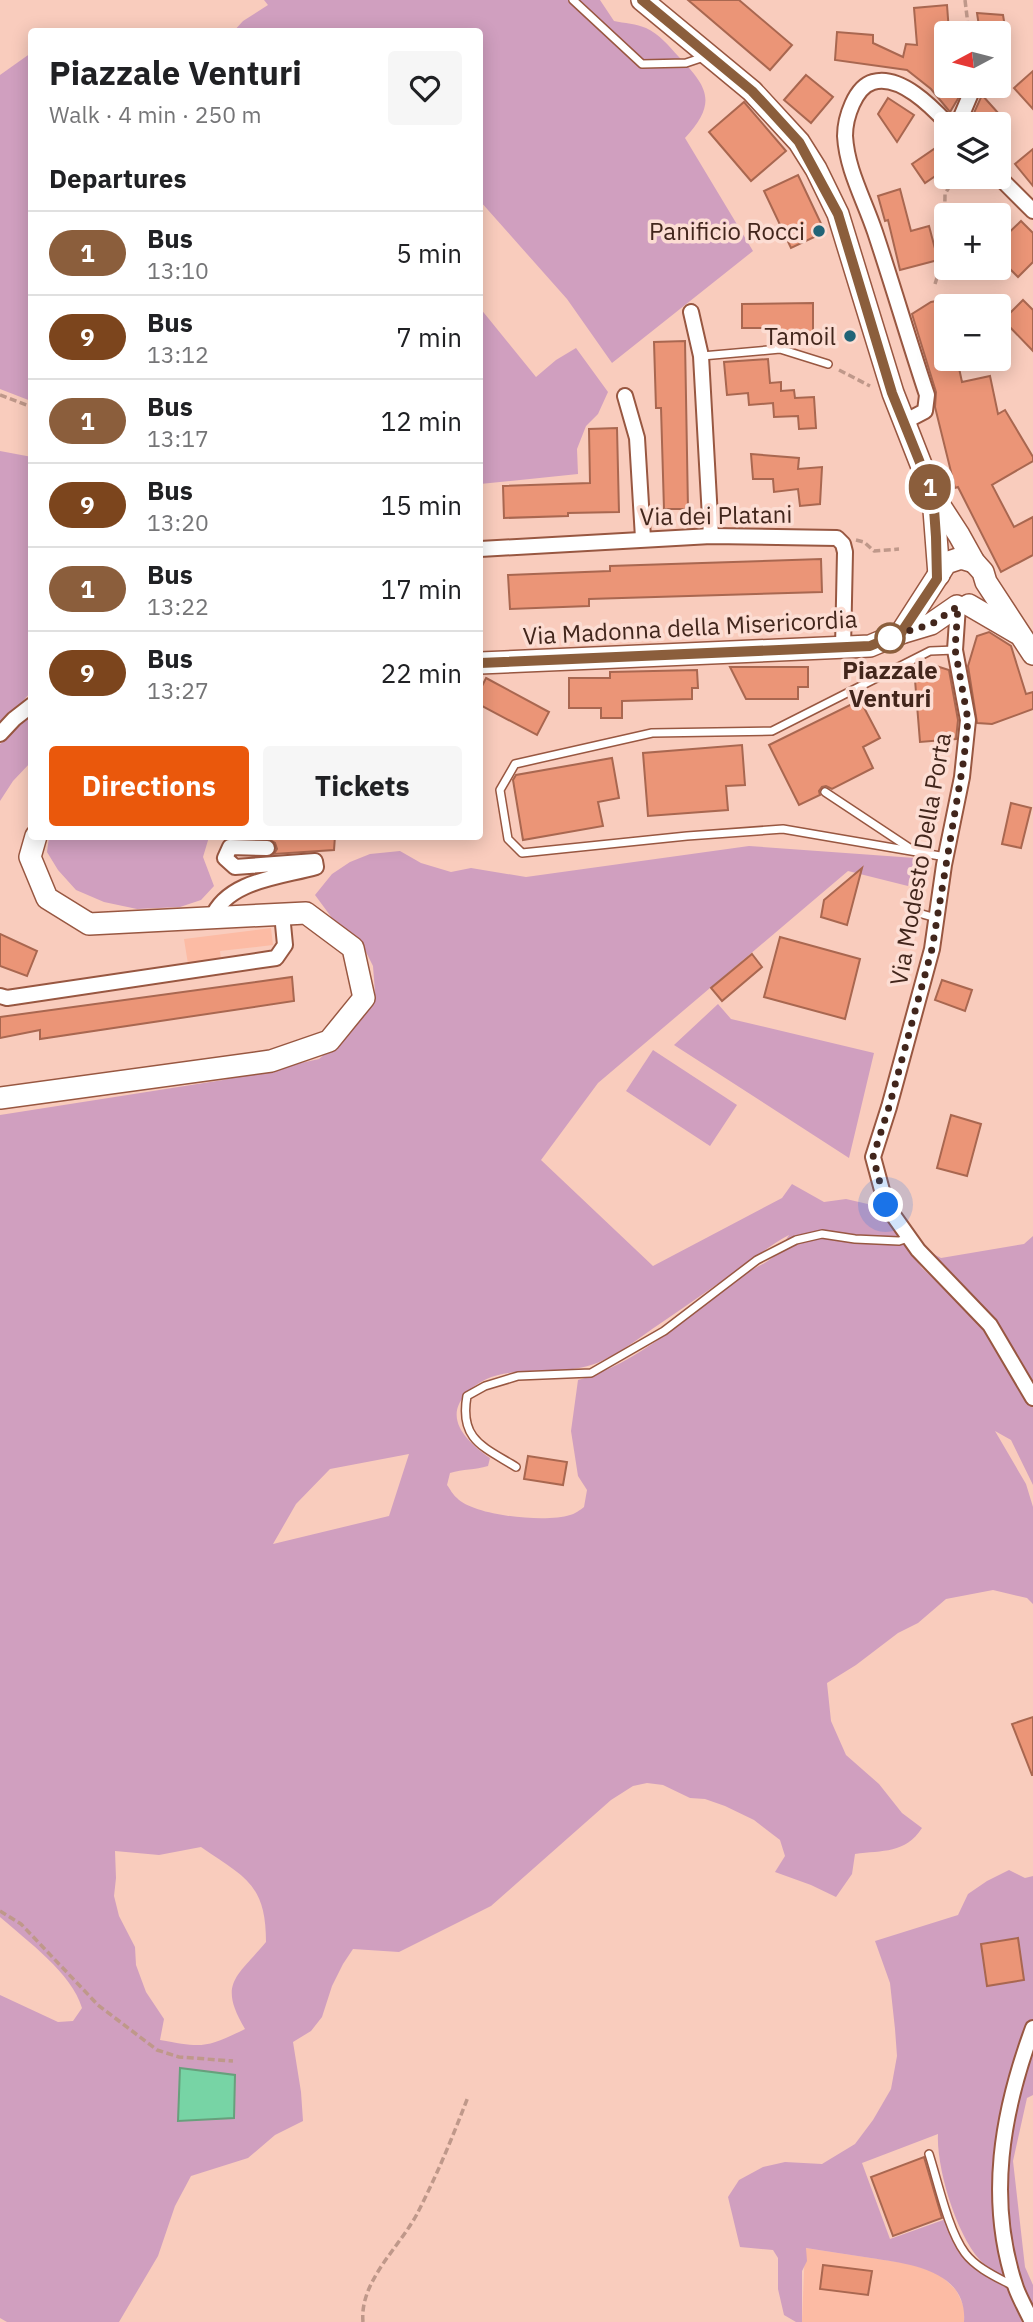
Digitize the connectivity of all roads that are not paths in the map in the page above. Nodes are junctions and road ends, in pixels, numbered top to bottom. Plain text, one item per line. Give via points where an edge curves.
1 (573, 0) edge
2 (642, 0) edge
3 (709, 55) junction
4 (936, 112) edge
5 (1011, 189) edge
6 (1033, 211) edge
7 (691, 312) dead end
8 (701, 356) junction
9 (828, 364) road end
10 (625, 396) dead end
11 (904, 422) junction
12 (933, 495) junction
13 (711, 536) junction
14 (643, 538) junction
15 (483, 548) edge
16 (974, 562) junction
17 (938, 577) junction
18 (986, 582) junction
19 (961, 606) junction
20 (901, 633) junction
21 (1022, 636) junction
22 (843, 648) junction
23 (955, 649) junction
24 (1033, 654) edge
25 (483, 663) edge
26 (28, 708) edge
27 (0, 734) edge
28 (825, 792) dead end
29 (35, 840) edge
30 (267, 848) dead end
31 (914, 852) junction
32 (946, 857) junction
33 (915, 912) dead end
34 (282, 914) junction
35 (212, 918) junction
36 (936, 918) junction
37 (0, 996) edge
38 (0, 1098) edge
39 (909, 1238) junction
40 (1033, 1398) edge
41 (516, 1466) dead end
42 (1033, 2028) edge
43 (929, 2154) dead end
44 (1016, 2288) junction
45 (1032, 2322) edge

1 - 3 lane via 642,64 686,62
2 - 3 main road
3 - 11 main road via 752,91 799,142 816,169 838,214
4 - 11 street via 925,100 889,80 871,82 850,109 845,132 848,163 927,395 925,411
5 - 6 street
7 - 8 street
8 - 9 lane via 780,349
8 - 13 street
10 - 14 street via 637,438
11 - 12 main road
12 - 16 main road
12 - 17 main road
13 - 14 street, Via dei Platani
13 - 22 street, Via dei Platani via 837,538 845,552
14 - 15 street, Via dei Platani
16 - 17 main road via 952,560
16 - 18 main road
17 - 19 main road via 943,598
17 - 20 main road
18 - 19 main road via 982,594
18 - 21 main road
19 - 20 main road, Via Madonna della Misericordia via 932,624
19 - 21 main road
19 - 23 street, Via Modesto Della Porta
20 - 22 main road, Via Madonna della Misericordia via 870,646
21 - 24 main road
22 - 25 main road, Via Madonna della Misericordia
23 - 31 lane via 930,651 772,731 652,733 515,764 499,790 508,839 522,853 783,829
23 - 32 street, Via Modesto Della Porta via 968,720
26 - 27 street
28 - 31 lane
29 - 35 main road via 30,857 47,898 89,924
30 - 35 street via 230,847 225,858 235,867 315,861 316,867 242,887 216,907
31 - 32 lane
32 - 36 street, Via Modesto Della Porta
33 - 36 lane
34 - 35 main road
34 - 37 street via 285,945 276,958
34 - 38 main road via 306,913 353,948 363,998 329,1041 271,1061
36 - 39 street, Via Modesto Della Porta via 932,949 873,1157 886,1205
39 - 40 street, Via Modesto Della Porta via 990,1325
39 - 41 lane via 888,1241 822,1234 796,1240 757,1260 664,1331 591,1373 518,1376 467,1396 463,1415 477,1443
42 - 44 street via 1012,2087 999,2172 1002,2227
43 - 44 lane via 965,2253
44 - 45 street

